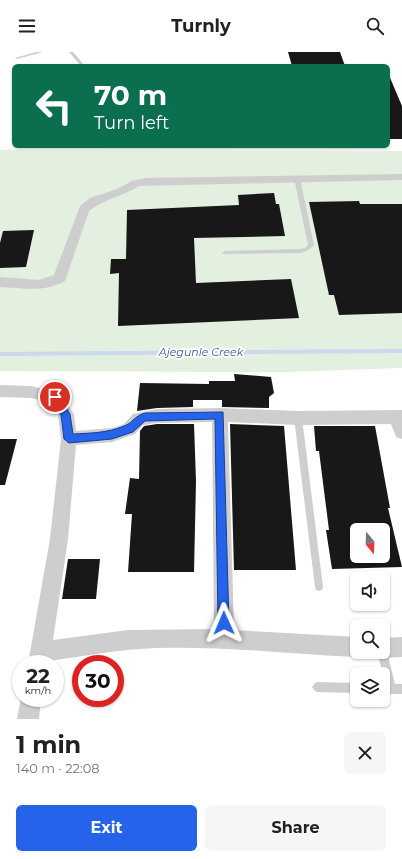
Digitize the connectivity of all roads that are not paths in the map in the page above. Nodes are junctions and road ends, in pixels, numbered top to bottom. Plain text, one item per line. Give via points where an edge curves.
1 (41, 52) edge
2 (71, 52) edge
3 (17, 58) dead end
4 (81, 64) edge
5 (402, 177) edge
6 (297, 178) junction
7 (225, 253) dead end
8 (0, 282) edge
9 (0, 391) edge
10 (220, 415) junction
11 (400, 417) edge
12 (298, 418) junction
13 (402, 432) edge
14 (69, 439) junction
15 (319, 587) dead end
16 (224, 639) junction
17 (350, 647) edge
18 (402, 647) edge
19 (390, 648) edge
20 (40, 655) edge
21 (55, 655) edge
22 (384, 659) edge
23 (317, 688) dead end
24 (350, 688) edge
25 (392, 689) edge
26 (30, 707) edge
27 (28, 719) edge

1 - 3 lane
2 - 4 lane
5 - 6 street
6 - 7 lane via 311,245 300,251
6 - 8 street via 136,183 121,192 94,201 84,209 60,278 52,284
9 - 14 street via 31,392 55,397 66,414
10 - 12 street
10 - 14 street via 145,417 139,419 130,429 112,435
10 - 16 street
11 - 12 street
11 - 13 street
12 - 15 lane
14 - 20 street via 59,539
16 - 17 street
16 - 21 street via 128,640
18 - 19 street
22 - 25 lane
23 - 24 lane
26 - 27 street

